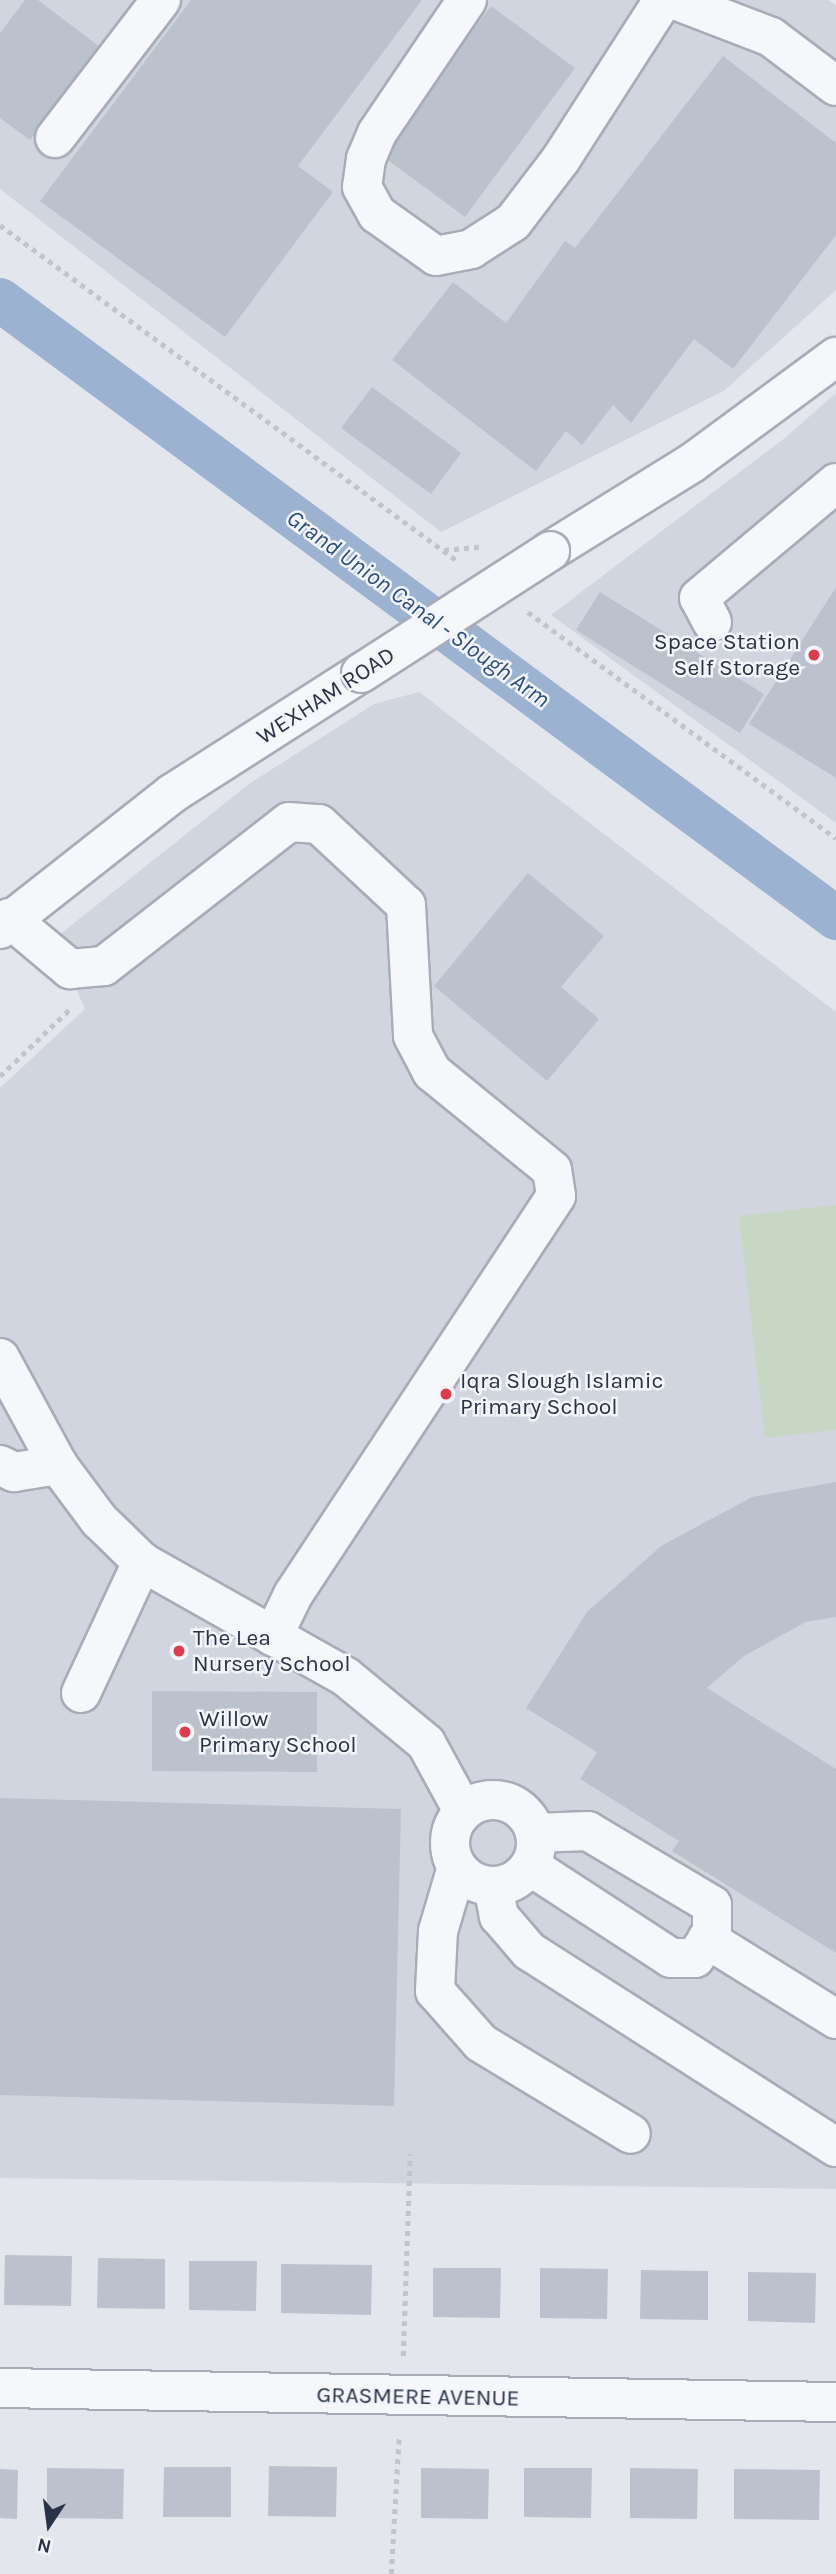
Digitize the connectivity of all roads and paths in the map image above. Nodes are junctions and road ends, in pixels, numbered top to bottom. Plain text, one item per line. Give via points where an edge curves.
1 (161, 0) edge
2 (467, 0) edge
3 (663, 0) edge
4 (676, 0) edge
5 (836, 86) edge
6 (55, 138) dead end
7 (0, 225) edge
8 (836, 357) edge
9 (836, 483) edge
10 (465, 566) dead end
11 (521, 607) dead end
12 (712, 622) dead end
13 (836, 838) edge
14 (4, 923) edge
15 (104, 966) junction
16 (0, 1076) edge
17 (0, 1358) edge
18 (0, 1465) edge
19 (58, 1465) junction
20 (142, 1562) junction
21 (273, 1636) junction
22 (81, 1693) dead end
23 (463, 1811) junction
24 (533, 1850) junction
25 (457, 1867) junction
26 (493, 1886) junction
27 (707, 1940) junction
28 (836, 2019) edge
29 (631, 2134) dead end
30 (836, 2147) edge
31 (0, 2388) edge
32 (836, 2402) edge

1 - 6 street
2 - 3 street via 377,133 363,178 362,187 377,214 436,256 471,248 513,222 561,159
4 - 5 street via 771,37
7 - 10 path
8 - 14 street, WEXHAM ROAD, bridge via 692,463 173,793
9 - 12 street via 699,597
11 - 13 path
14 - 15 street via 69,969
15 - 16 path via 78,1002
15 - 21 street via 289,822 319,824 406,905 414,1036 432,1072 552,1170 556,1195 293,1595
17 - 19 street
18 - 19 street via 13,1472
19 - 20 street via 99,1520
20 - 21 street
20 - 22 street
21 - 23 street via 346,1676 426,1744
23 - 24 street via 487,1800 512,1803 531,1821
23 - 25 street via 453,1828 450,1848
24 - 26 street via 514,1881
24 - 27 street via 671,1958 695,1958
24 - 27 street via 588,1831 712,1905 712,1933
25 - 26 street via 473,1881
25 - 29 street via 438,1931 435,1991 481,2043
26 - 30 street via 499,1916 529,1951
27 - 28 street
31 - 32 street, GRASMERE AVENUE

